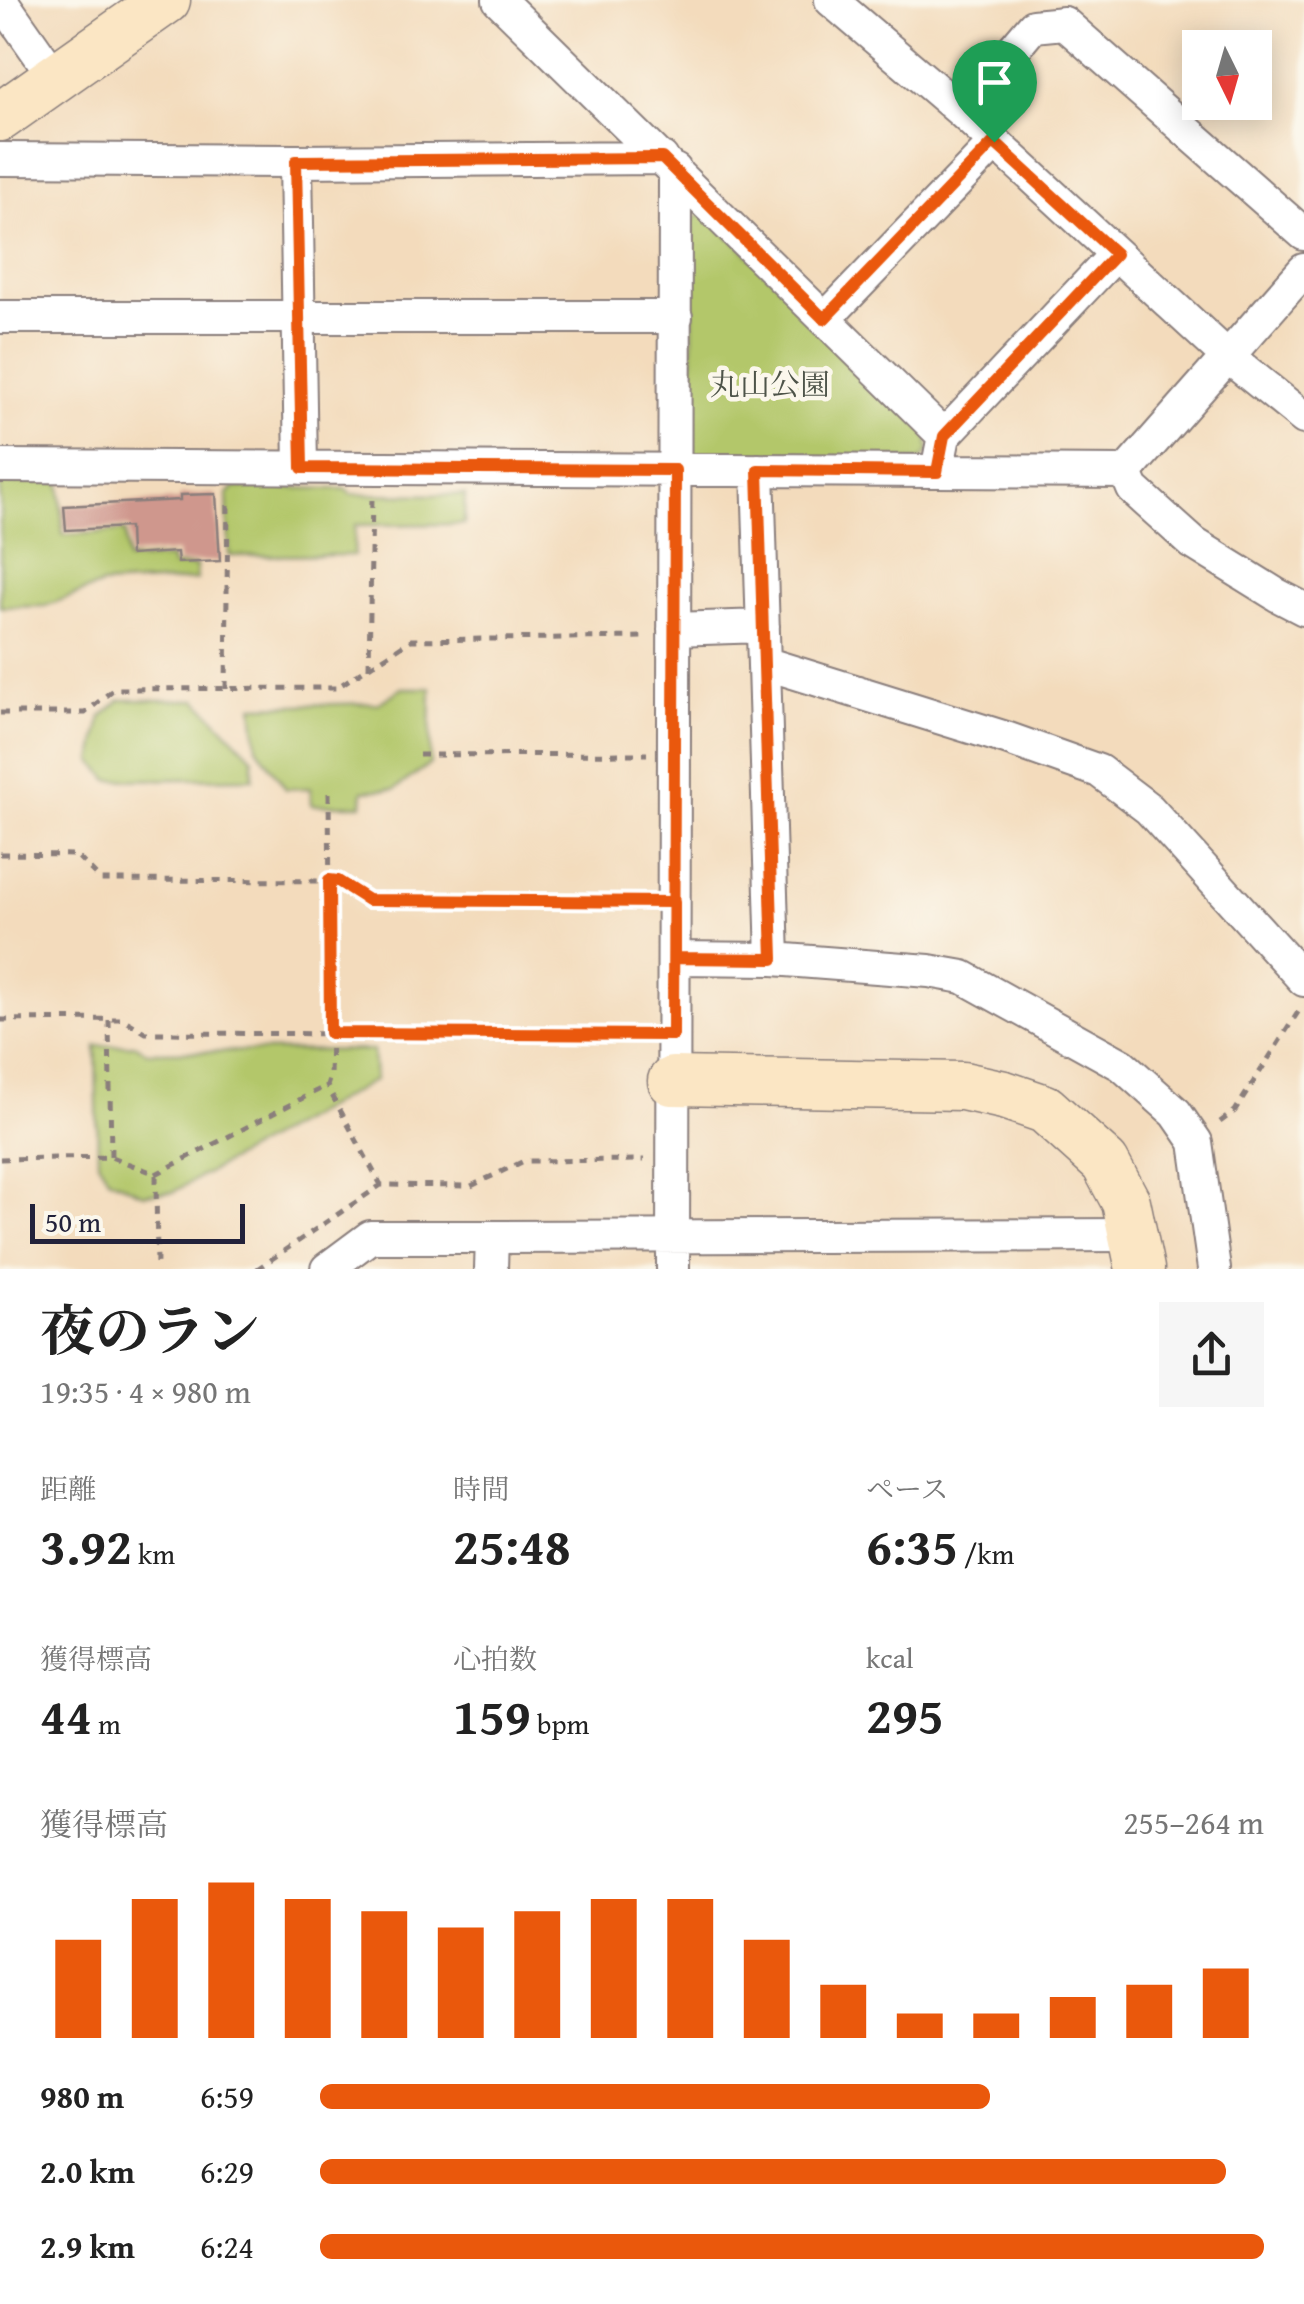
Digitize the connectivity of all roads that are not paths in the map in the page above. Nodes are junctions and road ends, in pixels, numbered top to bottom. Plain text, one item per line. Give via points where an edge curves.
1 (1, 0) edge
2 (166, 0) edge
3 (500, 0) edge
4 (831, 0) edge
5 (55, 77) junction
6 (961, 112) junction
7 (0, 118) edge
8 (994, 142) junction
9 (0, 159) edge
10 (296, 161) junction
11 (669, 164) junction
12 (1304, 234) edge
13 (1116, 254) junction
14 (1304, 270) edge
15 (0, 317) edge
16 (299, 317) junction
17 (676, 317) junction
18 (824, 319) junction
19 (1227, 356) junction
20 (1304, 418) edge
21 (944, 436) junction
22 (0, 466) edge
23 (302, 468) junction
24 (675, 470) junction
25 (758, 470) junction
26 (937, 472) junction
27 (1126, 472) junction
28 (1304, 608) edge
29 (763, 626) junction
30 (675, 633) junction
31 (764, 663) junction
32 (674, 958) junction
33 (773, 959) junction
34 (1304, 980) edge
35 (672, 1058) junction
36 (1137, 1252) edge
37 (491, 1253) edge
38 (673, 1253) edge
39 (327, 1269) edge
40 (1214, 1269) edge

1 - 5 street
2 - 5 street
3 - 11 street
4 - 6 street
5 - 7 street
6 - 8 street
6 - 12 street via 1033,26 1064,23
8 - 13 street
8 - 18 street
9 - 10 street
10 - 11 street
10 - 16 street
11 - 17 street
11 - 18 street
13 - 19 street
13 - 21 street
14 - 19 street
15 - 16 street
16 - 17 street
16 - 23 street
17 - 24 street
18 - 21 street
19 - 20 street
19 - 27 street
21 - 26 street
22 - 23 street
23 - 24 street
24 - 25 street
24 - 30 street
25 - 26 street
25 - 29 street
26 - 27 street
27 - 28 street via 1133,489 1193,543
29 - 30 street
29 - 31 street
30 - 32 street
31 - 33 street
31 - 34 street via 1099,772 1148,809
32 - 33 street
32 - 35 street
33 - 40 street via 963,977 1122,1066 1176,1113 1196,1142
35 - 36 street via 962,1086 1045,1109 1105,1163 1126,1202
35 - 38 street
36 - 38 street
37 - 38 street
37 - 39 street via 370,1237

